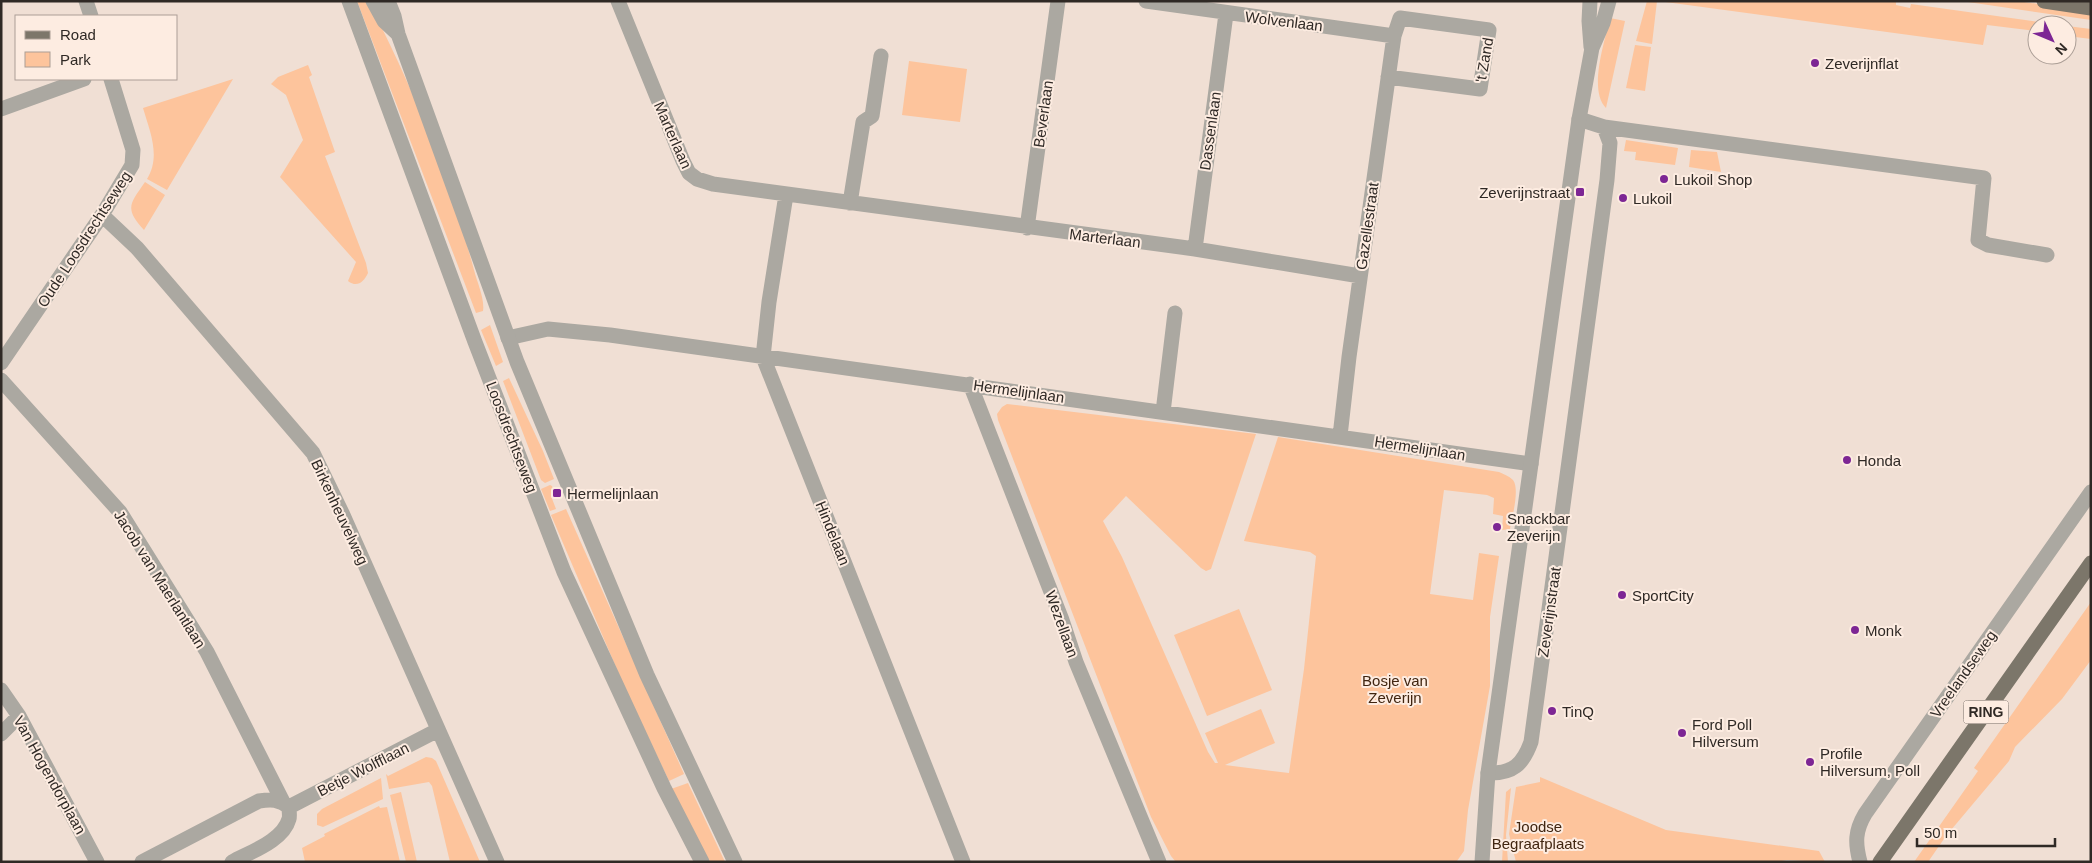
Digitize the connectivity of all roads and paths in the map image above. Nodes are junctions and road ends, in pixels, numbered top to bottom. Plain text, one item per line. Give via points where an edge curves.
1 (86, 1) edge
2 (349, 1) edge
3 (373, 1) edge
4 (388, 1) edge
5 (618, 1) edge
6 (1058, 1) edge
7 (1146, 1) edge
8 (1590, 1) edge
9 (1609, 1) edge
10 (2044, 1) edge
11 (2091, 8) edge
12 (1226, 14) junction
13 (91, 15) edge
14 (1400, 18) joint
15 (398, 34) junction
16 (1394, 36) junction
17 (1592, 48) junction
18 (881, 56) dead end
19 (1388, 76) junction
20 (81, 80) edge
21 (111, 80) edge
22 (1, 109) edge
23 (1579, 119) junction
24 (1604, 127) junction
25 (786, 195) junction
26 (850, 203) junction
27 (102, 215) junction
28 (1027, 228) junction
29 (1195, 249) junction
30 (2047, 255) dead end
31 (1360, 276) junction
32 (1175, 313) dead end
33 (508, 338) junction
34 (763, 356) junction
35 (1, 362) edge
36 (1, 380) edge
37 (970, 384) junction
38 (1163, 412) junction
39 (1340, 436) junction
40 (1531, 464) junction
41 (2091, 492) edge
42 (2091, 563) edge
43 (1, 690) edge
44 (19, 716) junction
45 (438, 730) junction
46 (1, 734) edge
47 (1488, 773) junction
48 (286, 805) junction
49 (97, 862) edge
50 (142, 862) edge
51 (232, 862) edge
52 (497, 862) edge
53 (702, 862) edge
54 (735, 862) edge
55 (963, 862) edge
56 (1159, 862) edge
57 (1482, 862) edge
58 (1860, 862) edge
59 (1880, 862) edge

1 - 13 street
2 - 53 street, Loosdrechtseweg via 474,342 564,572
3 - 15 street, Loosdrechtseweg via 384,21
4 - 15 street, Loosdrechtseweg
5 - 25 street, Marterlaan via 689,173 697,180 713,184
6 - 28 street, Beverlaan
7 - 12 street, Wolvenlaan
8 - 17 street
9 - 17 street
10 - 11 main road
12 - 16 street, Wolvenlaan
12 - 29 street, Dassenlaan
14 - 16 street, Gazellestraat
14 - 19 street, 't Zand via 1489,30 1480,89
15 - 33 street, Loosdrechtseweg
16 - 19 street, Gazellestraat
17 - 23 street
18 - 26 street via 872,116 863,122
19 - 31 street, Gazellestraat
20 - 22 street
21 - 27 street, Oude Loosdrechtseweg via 133,150 132,165
23 - 24 street
23 - 40 street
24 - 30 street via 1984,178 1978,240 1988,245
24 - 47 street, Zeverijnstraat via 1610,144 1607,180 1531,742 1525,757 1513,768 1501,773
25 - 26 street, Marterlaan
25 - 34 street, Hindelaan
26 - 28 street, Marterlaan
27 - 35 street, Oude Loosdrechtseweg
27 - 45 street, Birkenheuvelweg via 178,294 313,453
28 - 29 street, Marterlaan
29 - 31 street, Marterlaan
31 - 39 street, Gazellestraat
32 - 38 street
33 - 34 street, Hermelijnlaan via 548,329
33 - 54 street, Loosdrechtseweg via 647,675
34 - 37 street, Hermelijnlaan
34 - 55 street, Hindelaan
36 - 48 street, Jacob van Maerlantlaan via 120,512 207,652
37 - 38 street, Hermelijnlaan
37 - 56 street, Wezellaan via 1076,662
38 - 39 street, Hermelijnlaan
39 - 40 street, Hermelijnlaan
40 - 47 street
41 - 58 street, Vreelandseweg via 1865,814 1858,826 1856,840
42 - 59 main road, RING
43 - 44 street, Van Hogendorplaan
44 - 46 street
44 - 49 street, Van Hogendorplaan
45 - 48 street, Betje Wolfflaan
45 - 52 street, Birkenheuvelweg
47 - 57 street
48 - 50 street, Betje Wolfflaan via 271,799 259,801
48 - 51 street via 289,819 284,829 274,839

